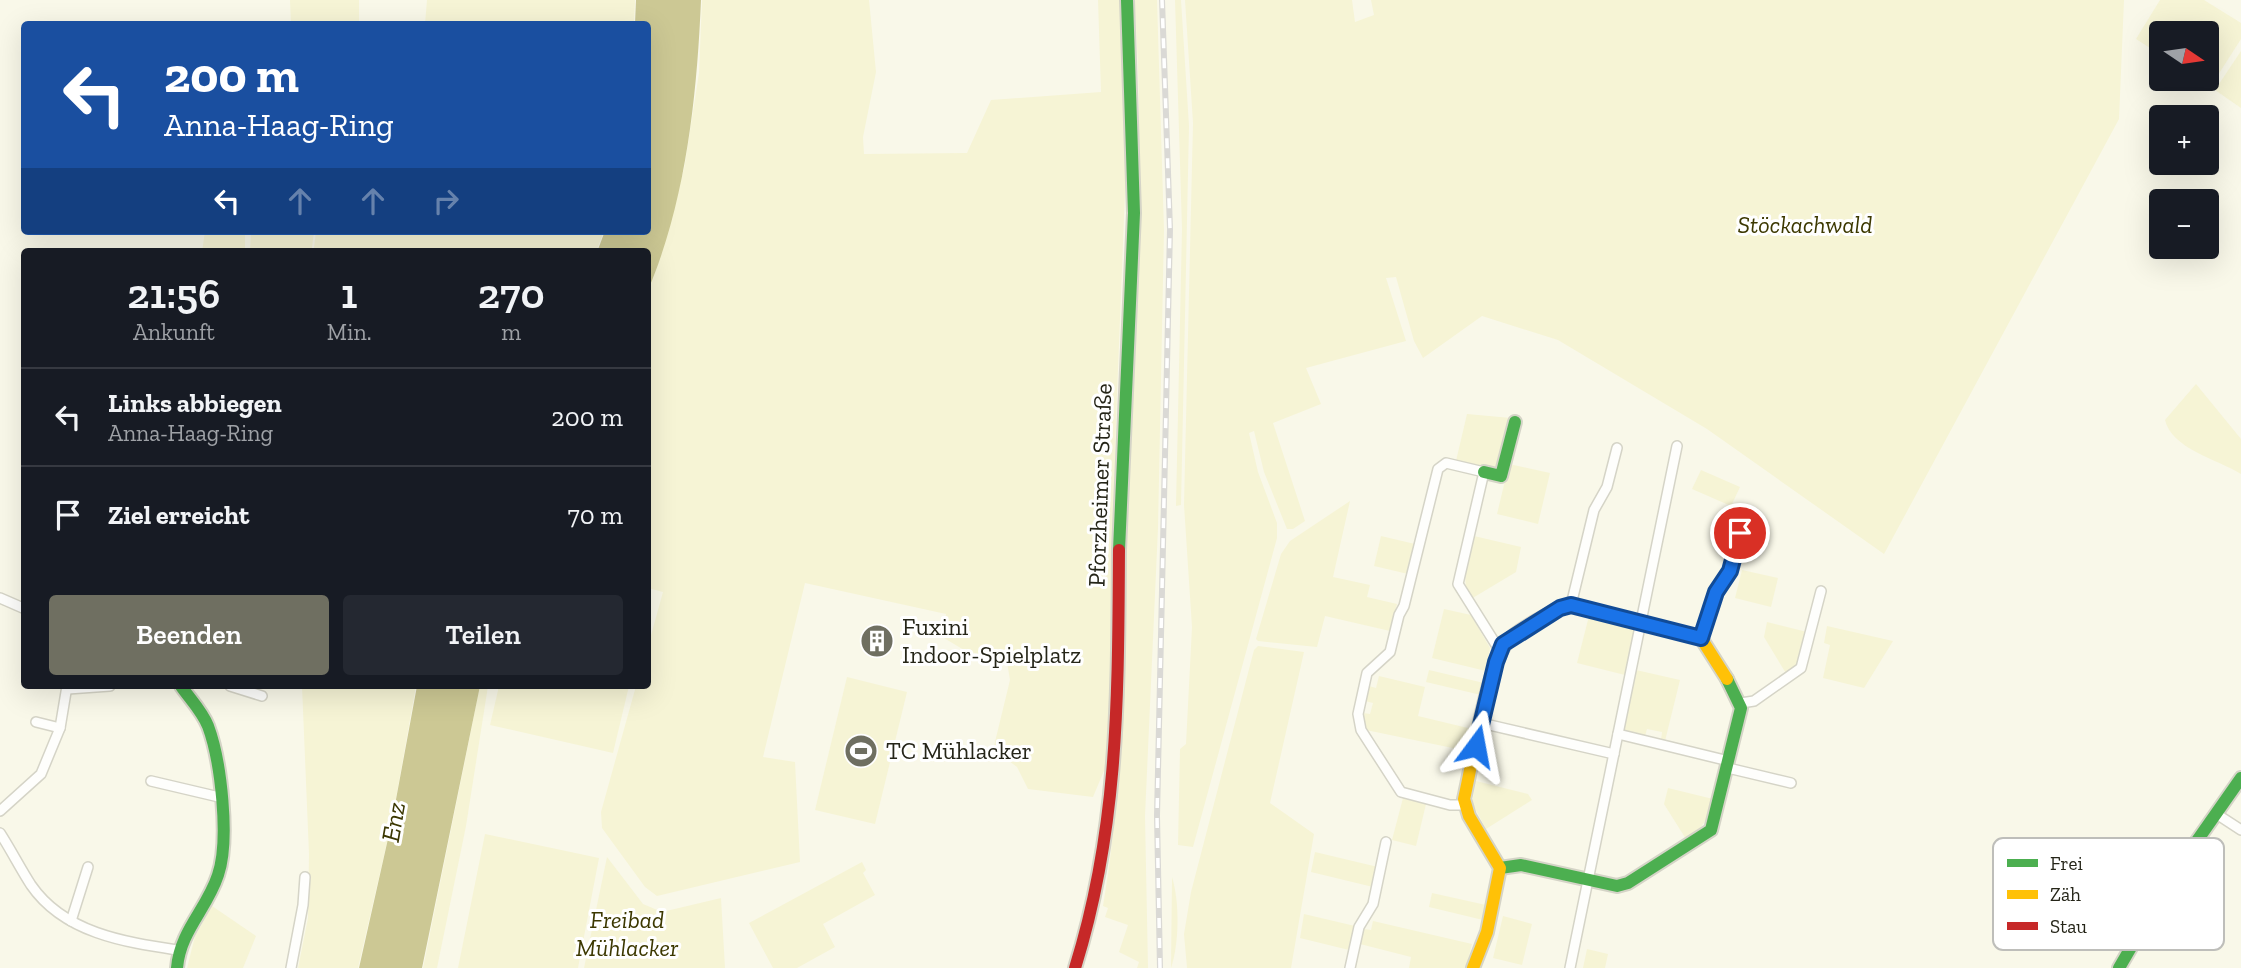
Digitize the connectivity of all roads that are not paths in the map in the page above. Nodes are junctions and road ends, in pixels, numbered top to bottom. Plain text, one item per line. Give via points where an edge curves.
1 (1127, 0) edge
2 (1515, 422) dead end
3 (1677, 446) dead end
4 (1617, 448) dead end
5 (1484, 472) junction
6 (1740, 533) dead end
7 (1821, 591) dead end
8 (0, 598) edge
9 (1571, 605) junction
10 (21, 608) edge
11 (1641, 621) junction
12 (1701, 638) junction
13 (1500, 651) junction
14 (68, 689) edge
15 (183, 689) edge
16 (240, 689) edge
17 (262, 696) dead end
18 (1741, 703) junction
19 (36, 722) dead end
20 (1481, 723) junction
21 (60, 728) junction
22 (1618, 734) junction
23 (1614, 754) junction
24 (1728, 764) junction
25 (2241, 778) edge
26 (151, 781) dead end
27 (1791, 783) dead end
28 (219, 797) junction
29 (1465, 805) junction
30 (0, 811) edge
31 (2215, 813) junction
32 (2241, 830) edge
33 (0, 833) edge
34 (2198, 838) edge
35 (1386, 842) dead end
36 (88, 867) dead end
37 (1500, 868) junction
38 (305, 877) dead end
39 (1588, 880) junction
40 (71, 921) junction
41 (177, 950) junction
42 (2130, 950) edge
43 (177, 968) edge
44 (291, 968) edge
45 (1075, 968) edge
46 (1350, 968) edge
47 (1473, 968) edge
48 (1570, 968) edge
49 (2119, 968) edge

1 - 45 street, Pforzheimer Straße via 1133,243 1122,433 1114,755 1101,871
2 - 5 street via 1501,476
3 - 11 street
4 - 9 street via 1607,486 1594,510
5 - 13 street via 1458,584
5 - 29 street via 1446,463 1438,469 1390,652 1367,673 1357,714 1361,730 1401,792
6 - 12 street via 1730,571 1716,592
7 - 18 street via 1801,668 1754,701
8 - 10 street
9 - 11 street
9 - 13 street via 1508,640
11 - 12 street
11 - 22 street
12 - 18 street
13 - 20 street
14 - 21 street
15 - 28 street via 207,724 218,757
16 - 17 street
18 - 24 street
19 - 21 street
20 - 23 street
20 - 29 street
21 - 30 street via 41,774
22 - 23 street
22 - 24 street
23 - 39 street
24 - 27 street
24 - 39 street via 1714,825 1707,834 1628,883 1611,886
25 - 31 street
26 - 28 street
28 - 41 street via 220,872
29 - 37 street
31 - 32 street
31 - 34 street
33 - 40 street via 33,887
35 - 46 street via 1373,904 1359,928
36 - 40 street
37 - 39 street via 1521,865
37 - 47 street via 1487,932
38 - 44 street
39 - 48 street
40 - 41 street via 100,936
41 - 43 street
42 - 49 street

